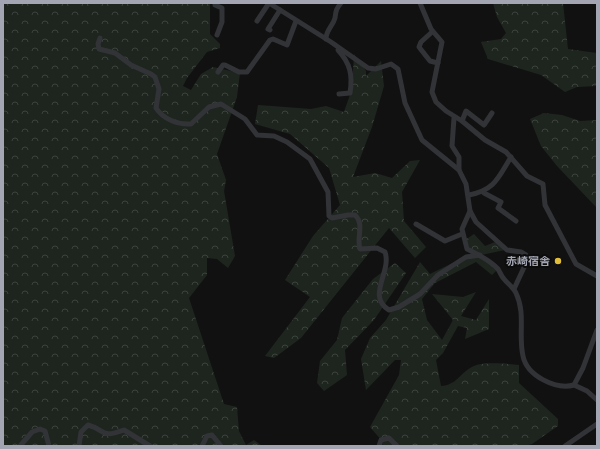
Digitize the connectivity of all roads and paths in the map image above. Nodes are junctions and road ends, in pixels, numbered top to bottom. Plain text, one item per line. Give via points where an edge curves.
1 (215, 3) edge
2 (269, 3) edge
3 (341, 3) edge
4 (420, 3) edge
5 (280, 10) junction
6 (257, 21) dead end
7 (296, 21) junction
8 (270, 30) dead end
9 (432, 32) junction
10 (217, 35) dead end
11 (100, 38) dead end
12 (329, 40) junction
13 (438, 64) junction
14 (218, 72) dead end
15 (339, 94) dead end
16 (492, 113) dead end
17 (454, 118) junction
18 (462, 121) junction
19 (511, 157) junction
20 (459, 170) junction
21 (484, 193) junction
22 (469, 195) junction
23 (470, 211) junction
24 (516, 221) dead end
25 (416, 224) dead end
26 (462, 234) junction
27 (480, 256) junction
28 (597, 276) edge
29 (514, 289) junction
30 (597, 330) edge
31 (574, 385) junction
32 (597, 400) edge
33 (597, 424) edge
34 (20, 446) edge
35 (49, 446) edge
36 (79, 446) edge
37 (150, 446) edge
38 (202, 446) edge
39 (221, 446) edge
40 (379, 446) edge
41 (397, 446) edge
42 (565, 446) edge

1 - 10 street via 222,8 222,22
2 - 5 street
2 - 6 street
3 - 12 street via 334,12 335,19 327,30
4 - 9 street
5 - 7 street
5 - 8 street via 268,29
7 - 12 street
7 - 14 street via 287,45 270,40 247,72 239,72 225,65
9 - 13 street via 442,42
9 - 13 street via 419,47 430,61
11 - 27 street via 100,50 115,53 131,65 155,77 158,89 156,108 166,118 182,124 191,124 209,107 221,104 245,119 256,135 274,136 310,159 328,192 329,216 355,216 360,223 360,250 377,248 385,252 387,264 379,296 382,306 389,310 400,307 420,294 438,275 466,257
12 - 15 street via 345,58 350,69 350,93
12 - 20 street via 368,68 376,69 391,64 398,69 405,103 422,140
13 - 17 street via 433,87 434,98
16 - 18 street via 484,125 466,111
17 - 18 street
17 - 20 street via 452,146 459,156
18 - 19 street
19 - 21 street via 495,182
19 - 28 street via 527,176 543,184 544,205 576,264
20 - 22 street
21 - 22 street
21 - 24 street via 501,202 498,208
22 - 23 street
23 - 26 street
23 - 29 street via 476,222 502,246 526,256 526,263
25 - 26 street via 445,241
26 - 27 street via 467,249
27 - 29 street via 497,269
29 - 31 street via 522,315 523,358 536,375 545,381 556,386
30 - 31 street
31 - 32 street via 587,391
33 - 42 street
34 - 35 street via 32,432 40,429 45,431
36 - 37 street via 81,432 88,425 109,435 124,430
38 - 39 street via 207,436 212,435
40 - 41 street via 381,440 389,438

